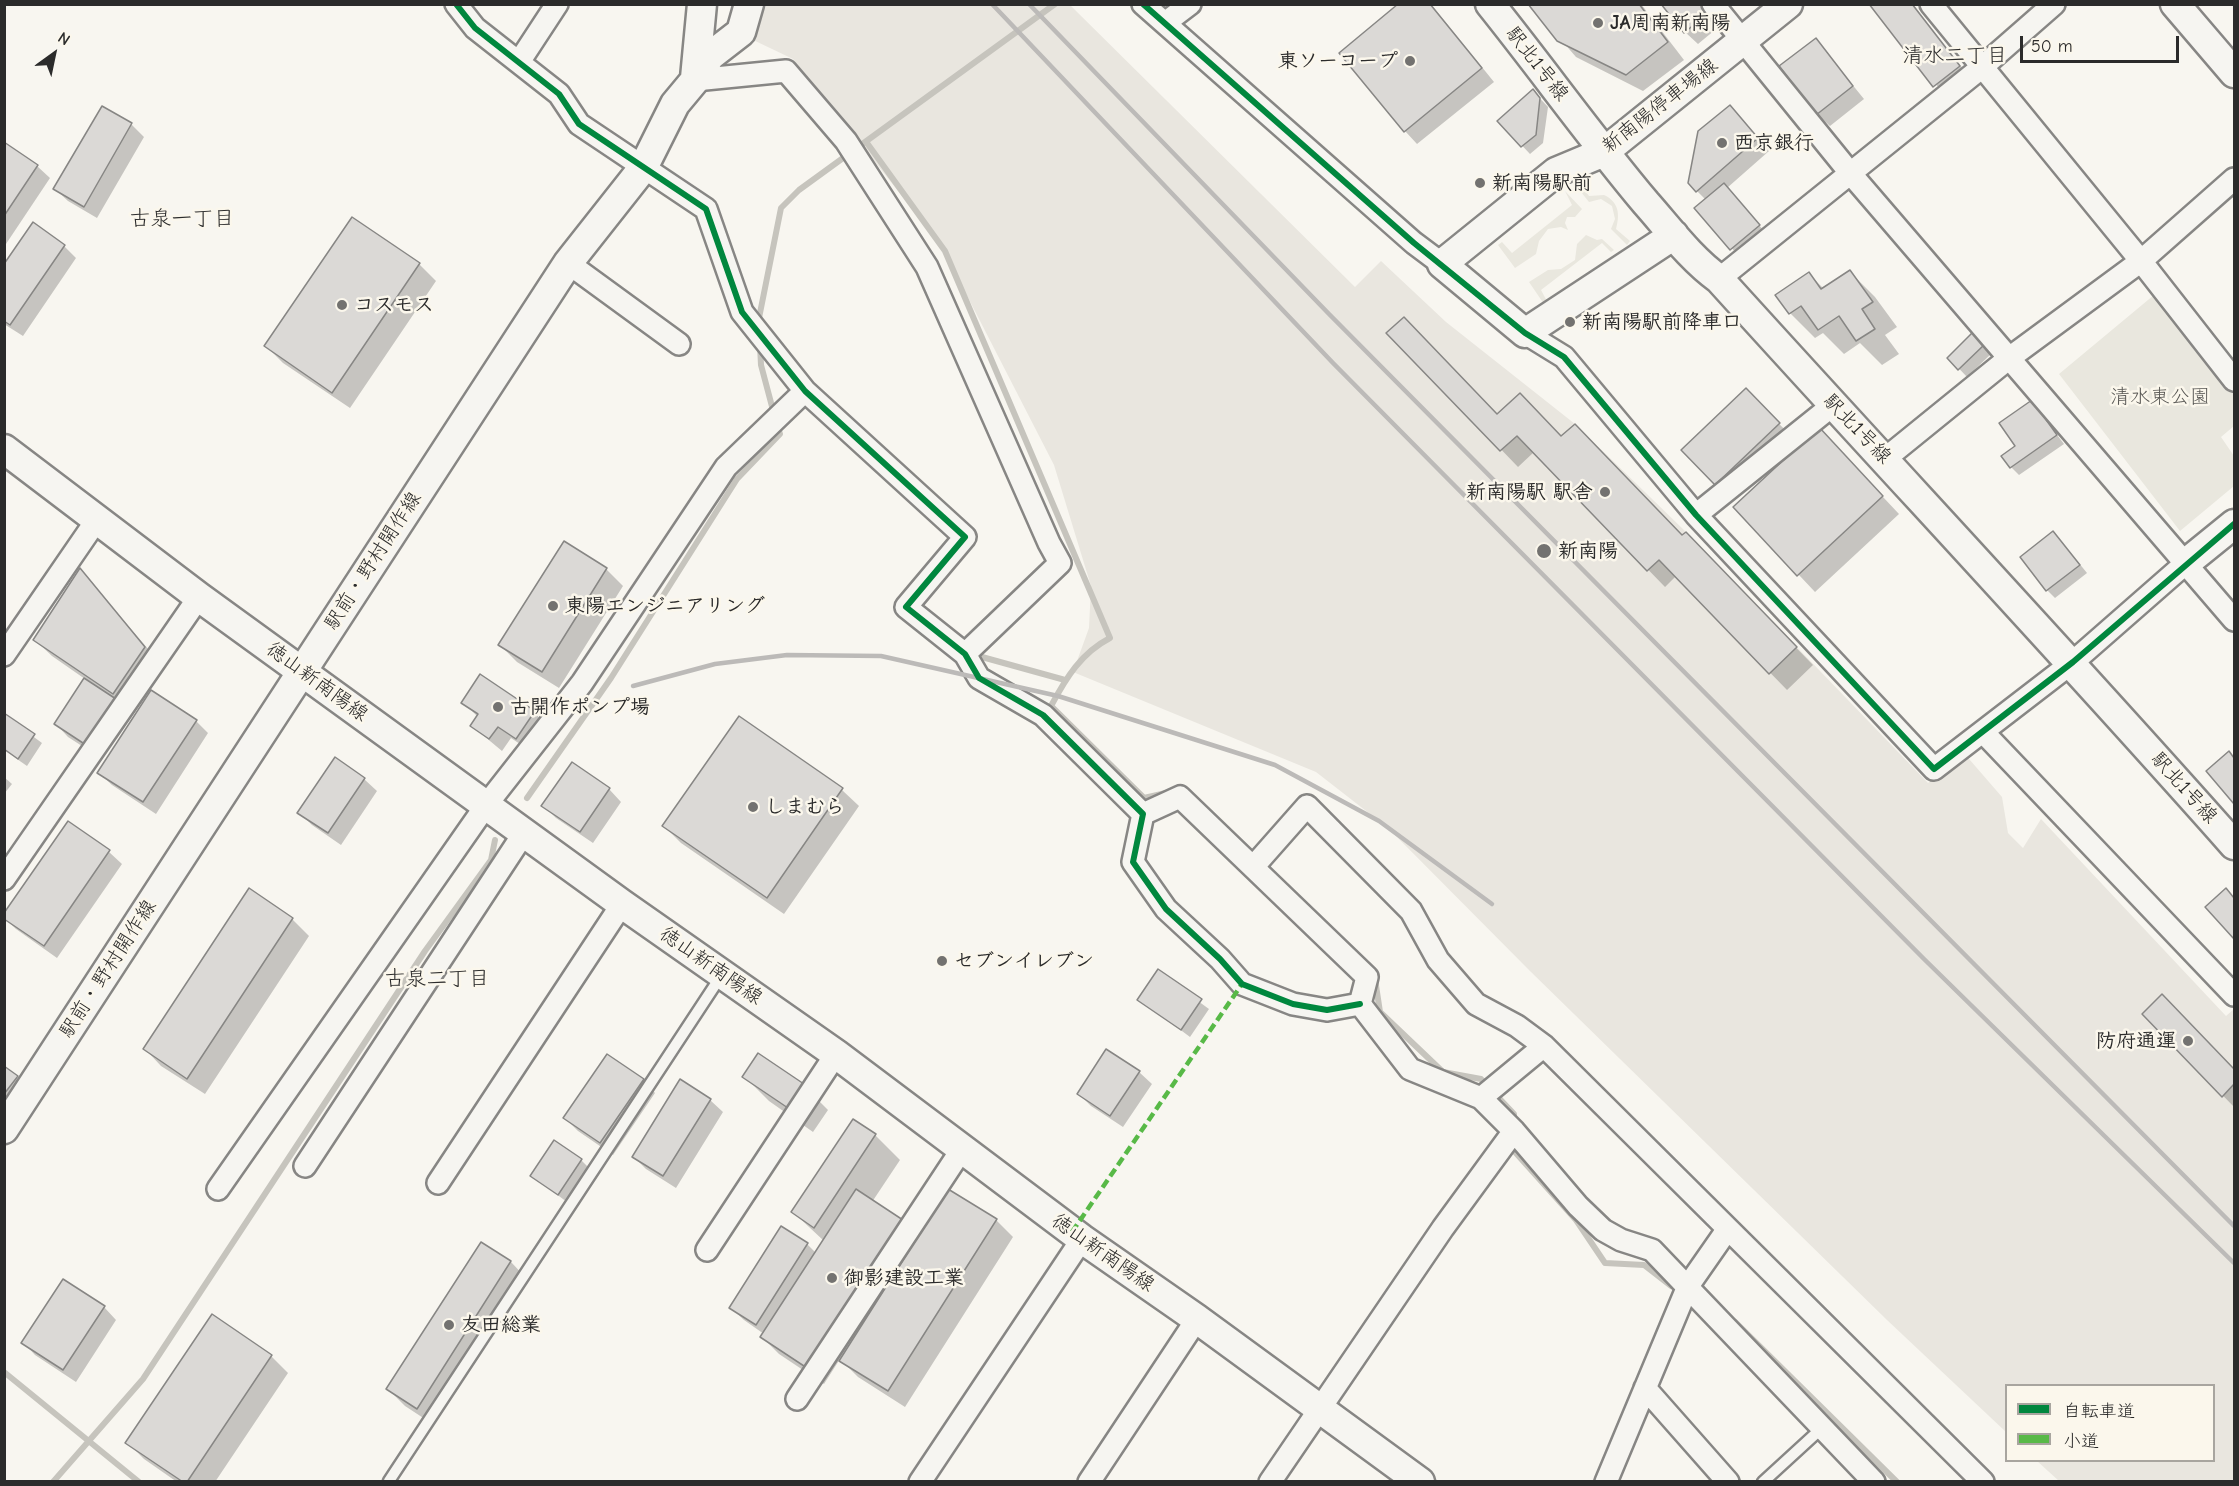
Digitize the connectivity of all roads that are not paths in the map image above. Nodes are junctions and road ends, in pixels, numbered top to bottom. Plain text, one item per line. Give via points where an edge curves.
1 (456, 4) edge
2 (557, 4) edge
3 (702, 4) edge
4 (749, 4) edge
5 (1143, 4) edge
6 (1190, 4) edge
7 (1490, 4) edge
8 (1713, 4) edge
9 (1788, 4) edge
10 (1931, 4) edge
11 (2054, 4) edge
12 (2175, 4) edge
13 (1165, 23) junction
14 (1742, 41) junction
15 (519, 62) junction
16 (1981, 68) junction
17 (2235, 73) edge
18 (695, 80) junction
19 (1604, 152) junction
20 (643, 168) junction
21 (1851, 174) junction
22 (2235, 179) edge
23 (1674, 235) junction
24 (2141, 261) junction
25 (568, 263) junction
26 (1442, 264) junction
27 (1719, 279) junction
28 (1526, 333) junction
29 (680, 344) dead end
30 (2008, 359) junction
31 (2235, 380) edge
32 (805, 391) junction
33 (1833, 405) junction
34 (4, 449) edge
35 (1886, 458) junction
36 (1696, 515) junction
37 (96, 521) junction
38 (2235, 524) edge
39 (2186, 563) junction
40 (199, 597) junction
41 (2235, 620) edge
42 (964, 654) junction
43 (4, 655) edge
44 (2073, 662) junction
45 (302, 670) junction
46 (1984, 733) junction
47 (486, 804) junction
48 (1143, 814) junction
49 (524, 833) junction
50 (2235, 845) edge
51 (1254, 866) junction
52 (4, 879) edge
53 (622, 904) junction
54 (723, 974) junction
55 (2235, 995) edge
56 (1360, 1004) junction
57 (1544, 1046) junction
58 (836, 1054) junction
59 (1481, 1098) junction
60 (4, 1129) edge
61 (1514, 1131) junction
62 (962, 1149) junction
63 (305, 1166) dead end
64 (438, 1183) dead end
65 (218, 1189) dead end
66 (1727, 1230) junction
67 (1082, 1239) junction
68 (707, 1250) dead end
69 (1688, 1286) junction
70 (1197, 1319) junction
71 (1645, 1388) junction
72 (797, 1399) dead end
73 (1320, 1410) junction
74 (1823, 1427) junction
75 (1867, 1479) edge
76 (389, 1481) edge
77 (920, 1482) edge
78 (1089, 1482) edge
79 (1270, 1482) edge
80 (1420, 1482) edge
81 (1606, 1482) edge
82 (1728, 1482) edge
83 (1763, 1482) edge
84 (1983, 1482) edge

1 - 15 street via 474,28
2 - 15 street
3 - 18 street
4 - 18 street, 駅前・野村開作線 via 741,32 710,56
5 - 13 street
6 - 13 street
7 - 19 street, 駅北1号線
8 - 14 street
9 - 14 street, 新南陽停車場線
10 - 16 street
11 - 16 street
12 - 17 street
13 - 26 street
14 - 19 street, 新南陽停車場線
14 - 21 street
15 - 20 street via 559,94 579,124
16 - 21 street
16 - 24 street
18 - 20 street, 駅前・野村開作線 via 675,104
18 - 42 street via 786,70 846,141 927,267 1060,563
19 - 23 street, 駅北1号線
19 - 26 street, 新南陽停車場線 via 1556,172
20 - 25 street, 駅前・野村開作線
20 - 32 street via 706,209 742,312
21 - 27 street
21 - 30 street
22 - 24 street
23 - 27 street, 駅北1号線
23 - 28 street
24 - 30 street
24 - 31 street
25 - 29 street
25 - 45 street, 駅前・野村開作線
26 - 28 street
27 - 33 street, 駅北1号線
28 - 36 street via 1564,357
30 - 35 street
30 - 39 street
32 - 42 street via 964,537 906,607
32 - 47 street via 726,467 582,683
33 - 35 street, 駅北1号線
33 - 36 street
34 - 37 street, 徳山新南陽線
35 - 44 street, 駅北1号線
36 - 46 street via 1934,769
37 - 40 street, 徳山新南陽線
37 - 43 street
38 - 39 street
39 - 41 street
39 - 44 street
40 - 45 street, 徳山新南陽線
40 - 52 street
42 - 48 street via 979,678 1043,715
44 - 46 street
44 - 50 street, 駅北1号線
45 - 47 street, 徳山新南陽線
45 - 60 street, 駅前・野村開作線
46 - 55 street
47 - 49 street, 徳山新南陽線
47 - 65 street
48 - 51 street via 1180,797
48 - 56 street via 1133,862 1166,909 1242,984 1293,1004 1327,1010
49 - 53 street, 徳山新南陽線
49 - 63 street
51 - 56 street via 1367,977
51 - 57 street via 1308,806 1411,911 1438,960 1476,1004
53 - 54 street, 徳山新南陽線
53 - 64 street
54 - 58 street, 徳山新南陽線
54 - 76 lane
56 - 59 street via 1410,1069
57 - 59 street
57 - 66 street
58 - 62 street, 徳山新南陽線
58 - 68 street
59 - 61 street
61 - 69 street via 1603,1230 1652,1250
61 - 73 street
62 - 67 street, 徳山新南陽線
62 - 72 street
66 - 69 street
66 - 84 street
67 - 70 street, 徳山新南陽線
67 - 77 street
69 - 71 street
69 - 74 street
70 - 73 street, 徳山新南陽線
70 - 78 street
71 - 81 street
71 - 82 street
73 - 79 street
73 - 80 street, 徳山新南陽線
74 - 75 street
74 - 83 lane

